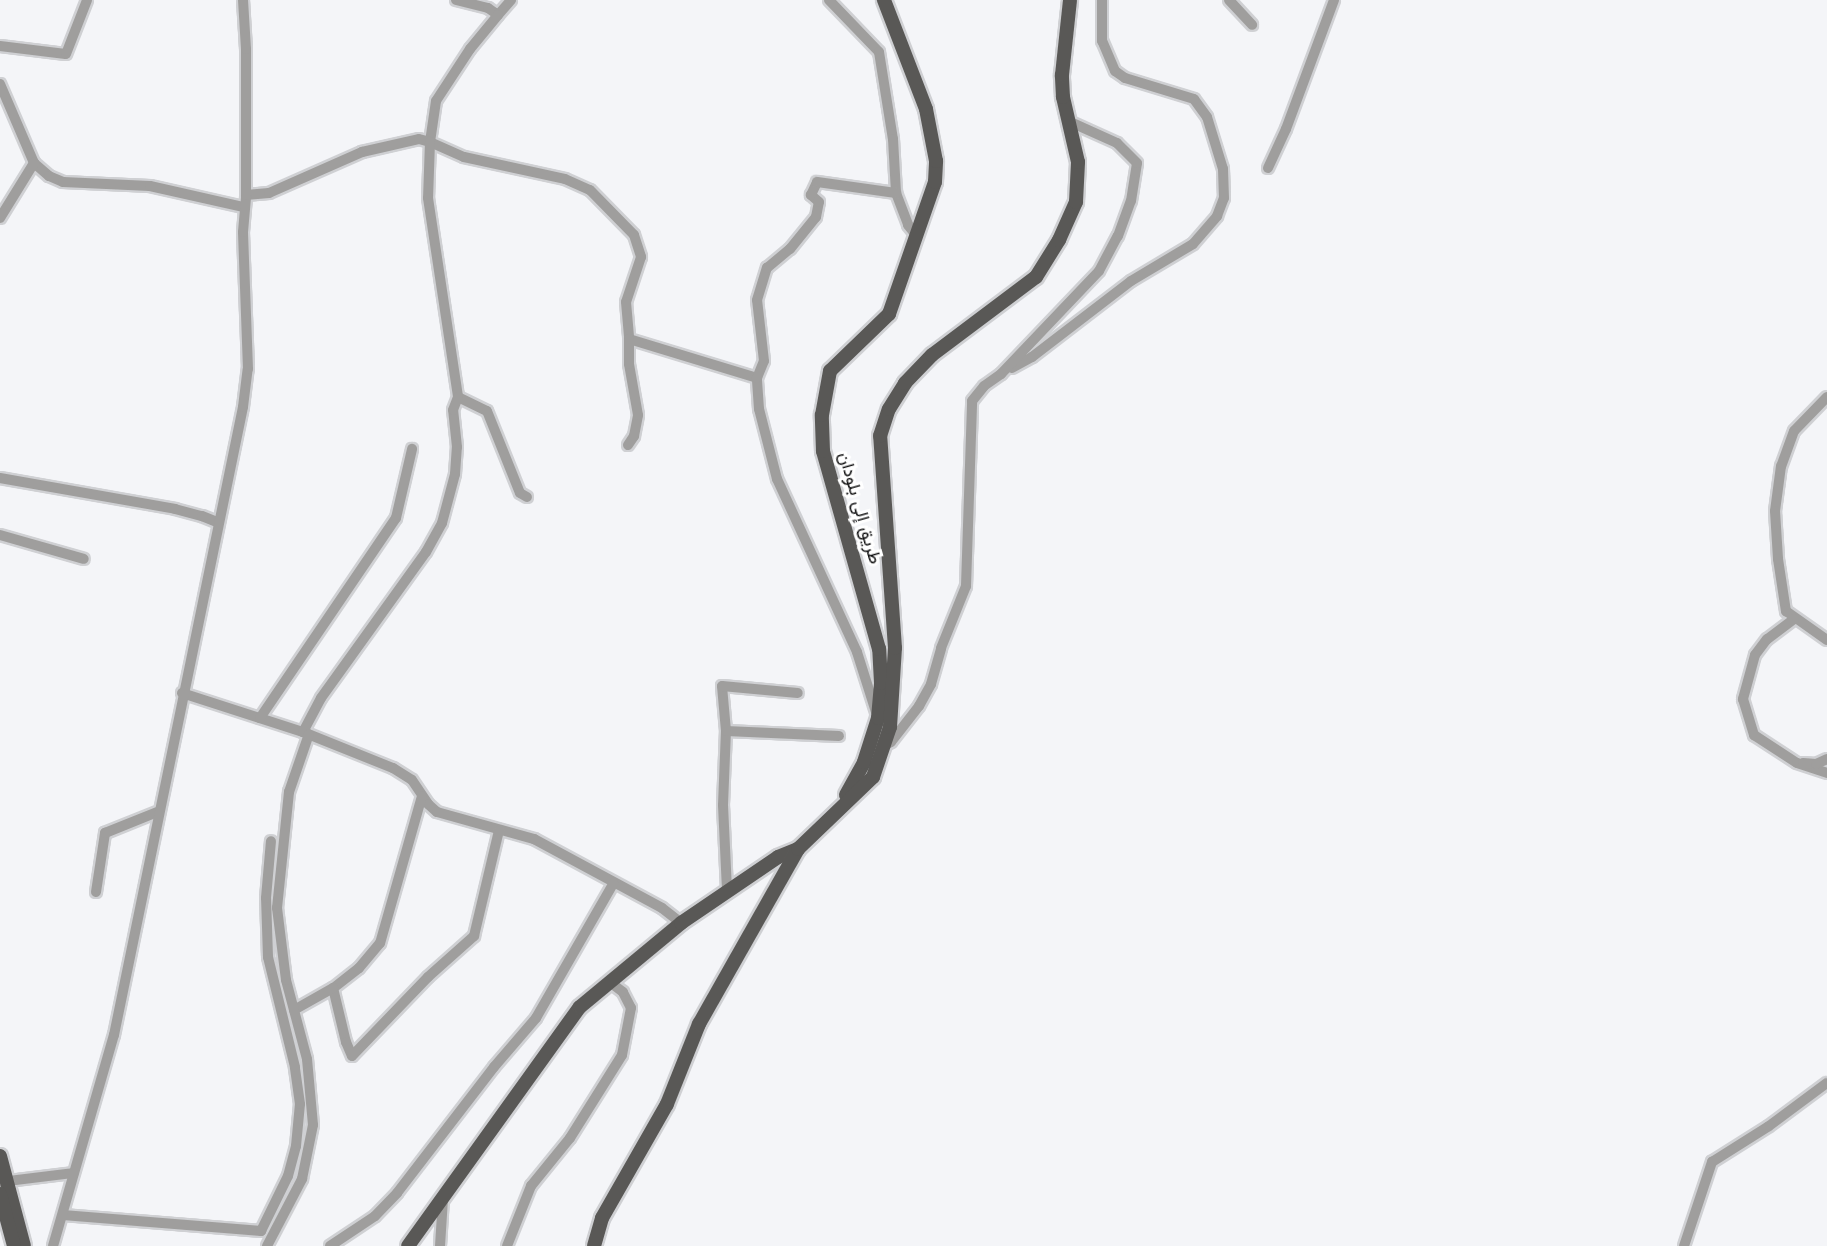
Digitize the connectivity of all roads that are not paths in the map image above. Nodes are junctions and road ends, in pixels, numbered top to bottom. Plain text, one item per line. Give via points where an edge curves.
1 (87, 0) edge
2 (243, 0) edge
3 (456, 0) edge
4 (511, 0) edge
5 (829, 0) edge
6 (884, 0) edge
7 (1070, 0) edge
8 (1102, 0) edge
9 (1229, 0) edge
10 (1334, 0) edge
11 (498, 15) junction
12 (1252, 25) dead end
13 (0, 46) edge
14 (0, 84) edge
15 (1068, 121) junction
16 (430, 142) junction
17 (34, 163) junction
18 (1268, 168) dead end
19 (896, 193) junction
20 (245, 201) junction
21 (0, 218) edge
22 (916, 235) junction
23 (629, 339) junction
24 (1001, 374) junction
25 (757, 378) junction
26 (458, 397) junction
27 (1827, 397) edge
28 (628, 445) dead end
29 (412, 449) dead end
30 (0, 478) edge
31 (527, 497) dead end
32 (219, 523) junction
33 (0, 535) edge
34 (84, 559) dead end
35 (1794, 619) junction
36 (1827, 640) edge
37 (182, 693) junction
38 (798, 693) dead end
39 (260, 718) junction
40 (878, 718) junction
41 (726, 731) junction
42 (306, 733) junction
43 (839, 736) dead end
44 (884, 746) junction
45 (1827, 759) edge
46 (1797, 763) junction
47 (1827, 773) edge
48 (422, 796) junction
49 (840, 806) junction
50 (158, 812) junction
51 (499, 830) junction
52 (271, 841) dead end
53 (798, 849) junction
54 (613, 884) junction
55 (727, 890) junction
56 (96, 892) dead end
57 (681, 923) junction
58 (611, 983) junction
59 (333, 988) junction
60 (294, 1010) junction
61 (1827, 1083) edge
62 (645, 1141) junction
63 (0, 1156) edge
64 (74, 1173) junction
65 (2, 1186) edge
66 (443, 1198) junction
67 (2, 1212) edge
68 (63, 1215) junction
69 (14, 1246) edge
70 (24, 1246) edge
71 (52, 1246) edge
72 (267, 1246) edge
73 (330, 1246) edge
74 (408, 1246) edge
75 (440, 1246) edge
76 (507, 1246) edge
77 (586, 1246) edge
78 (594, 1246) edge
79 (1684, 1246) edge

1 - 13 street via 66,54
2 - 20 street
3 - 11 street
4 - 11 street
5 - 19 street via 879,52
6 - 22 main road, طريق إلى بلودان via 926,109 936,161 935,182
7 - 15 main road via 1062,75
8 - 24 street via 1102,41 1115,71 1125,79 1194,99 1207,117 1223,170 1224,198 1217,216 1193,244 1131,281 1032,357
9 - 12 street
10 - 18 street
11 - 16 street via 436,101
14 - 17 street
15 - 24 street via 1118,143 1137,163 1131,201 1099,271
15 - 44 main road via 1078,183 1076,202 1059,240 1036,277 932,355 905,383 880,436 895,648 890,727
16 - 20 street via 419,139 362,152
16 - 23 street via 464,157 580,184 614,212 634,235 641,257 626,302
16 - 26 street via 428,198
17 - 20 street via 62,182 150,186
17 - 21 street
19 - 22 street
19 - 25 street via 817,182 811,195 819,202 816,218 790,249 766,268 760,282 758,324 764,360
20 - 32 street via 248,369
22 - 40 main road, طريق إلى بلودان via 888,314 830,371 822,415 823,451 879,649
23 - 25 street
23 - 28 street via 638,415
24 - 44 street via 972,401 966,586 931,684 919,706
25 - 40 street via 759,409 777,480 857,652
26 - 31 street via 487,411 520,493
26 - 42 street via 453,410 455,474 442,523 321,698
27 - 35 street via 1794,431 1777,487 1779,570 1786,611
29 - 39 street via 396,518
30 - 32 street via 175,509
32 - 37 street via 201,625
33 - 34 street
35 - 36 street
35 - 46 street via 1755,654 1743,699 1755,735
37 - 39 street
37 - 50 street
38 - 41 street via 722,686
39 - 42 street
40 - 49 main road, طريق إلى بلودان via 864,762
41 - 43 street
41 - 55 street
42 - 48 street via 393,768 412,780
42 - 60 street via 289,792 277,908
44 - 49 main road via 873,777
45 - 46 street via 1816,764
46 - 47 street
48 - 51 street via 437,812
48 - 59 street via 380,943 359,968
49 - 53 main road
50 - 56 street via 105,833
50 - 64 street via 114,1035
51 - 54 street via 534,839
51 - 59 street via 474,936 352,1056
52 - 68 street via 266,898 268,957 300,1104 288,1176 261,1231
53 - 55 main road
53 - 62 main road via 719,985 667,1104
54 - 57 street via 662,908
54 - 73 street via 536,1018 397,1193 375,1216
55 - 57 main road
57 - 58 main road
58 - 66 main road via 580,1007
58 - 76 street via 623,992 631,1008 622,1055 570,1138 531,1186
59 - 60 street
60 - 72 street via 307,1059 313,1125 302,1179
61 - 79 street via 1712,1162
62 - 77 main road via 604,1198
62 - 78 main road via 602,1218
63 - 65 main road
64 - 65 street
64 - 68 street
65 - 67 main road
65 - 70 main road
66 - 74 main road
66 - 75 street
67 - 69 main road
68 - 71 street

